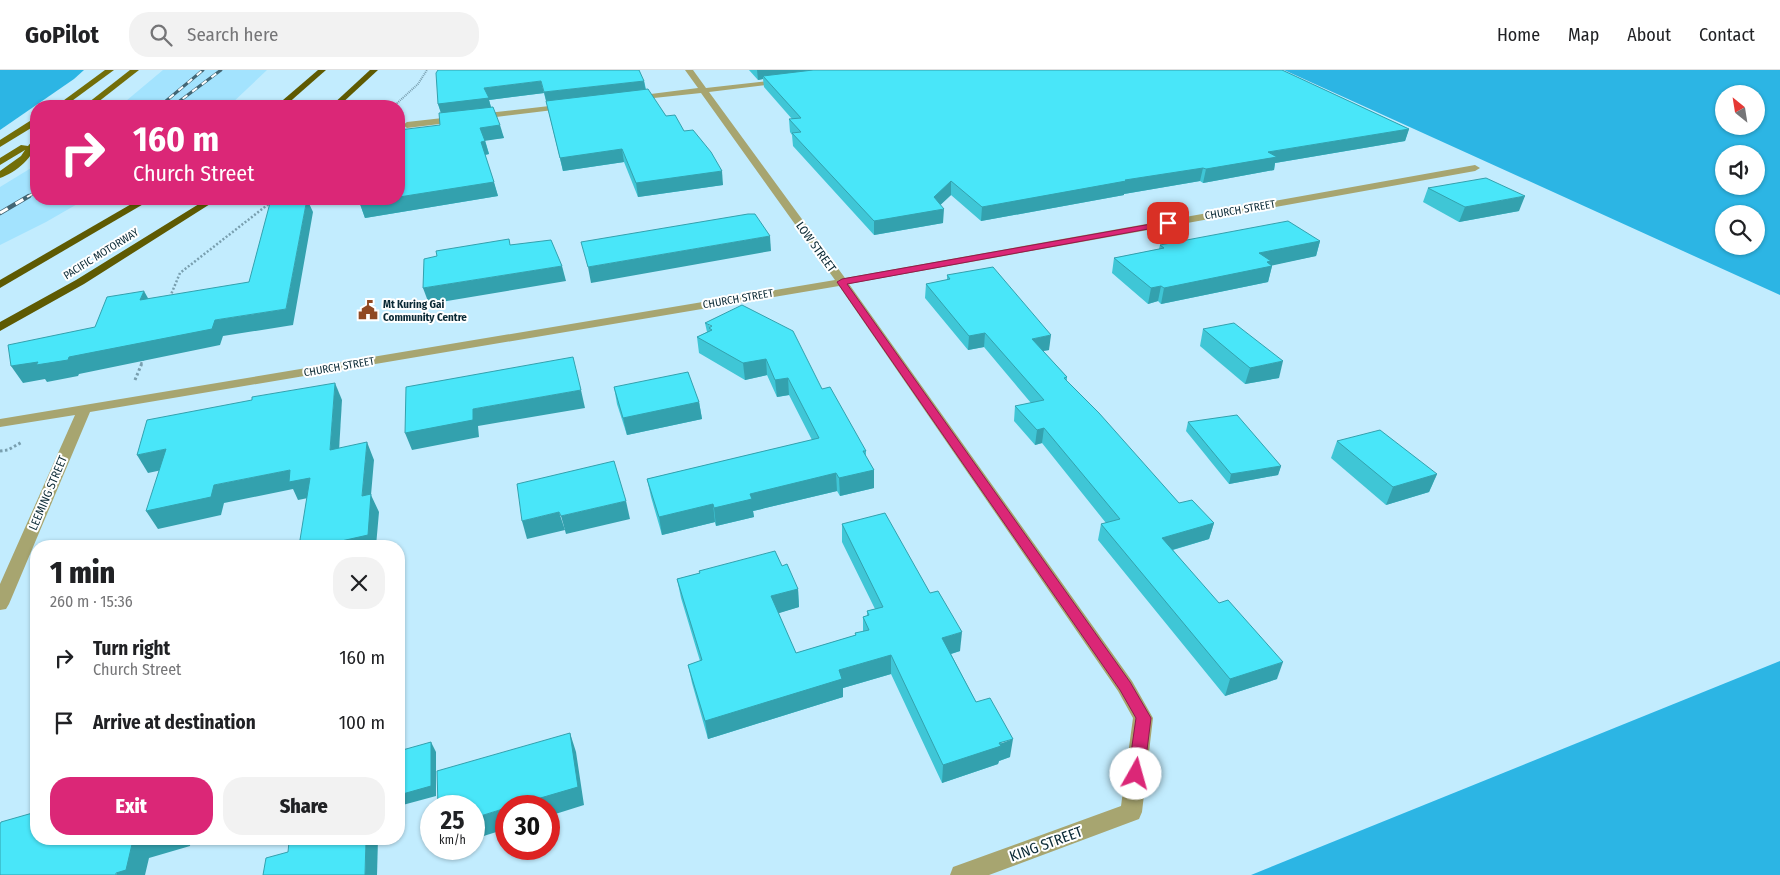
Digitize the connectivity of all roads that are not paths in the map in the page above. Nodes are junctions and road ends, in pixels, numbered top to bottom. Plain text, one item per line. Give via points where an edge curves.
1 (110, 70) edge
2 (135, 70) edge
3 (322, 70) edge
4 (374, 70) edge
5 (689, 70) edge
6 (791, 80) edge
7 (703, 90) junction
8 (68, 100) edge
9 (96, 100) edge
10 (287, 100) edge
11 (342, 100) edge
12 (624, 100) edge
13 (575, 105) edge
14 (407, 125) dead end
15 (30, 126) edge
16 (0, 144) edge
17 (30, 144) edge
18 (30, 150) edge
19 (0, 162) edge
20 (1475, 168) dead end
21 (0, 175) edge
22 (137, 205) edge
23 (203, 205) edge
24 (842, 282) junction
25 (0, 285) edge
26 (0, 327) edge
27 (84, 409) junction
28 (0, 423) edge
29 (0, 604) edge
30 (1131, 812) joint
31 (961, 875) edge

1 - 8 main road
2 - 9 main road
3 - 10 highway
4 - 11 highway
5 - 7 street, LOW STREET
6 - 7 street
7 - 12 street
7 - 24 street, LOW STREET
13 - 14 street
15 - 16 main road
17 - 19 main road
18 - 21 main road via 24,158
20 - 24 street, CHURCH STREET
22 - 25 highway, PACIFIC MOTORWAY
23 - 26 highway, PACIFIC MOTORWAY via 80,282
24 - 27 street, CHURCH STREET
24 - 30 street, LOW STREET via 1125,686 1143,718
27 - 28 street, CHURCH STREET
27 - 29 street, LEEMING STREET
30 - 31 street, KING STREET

